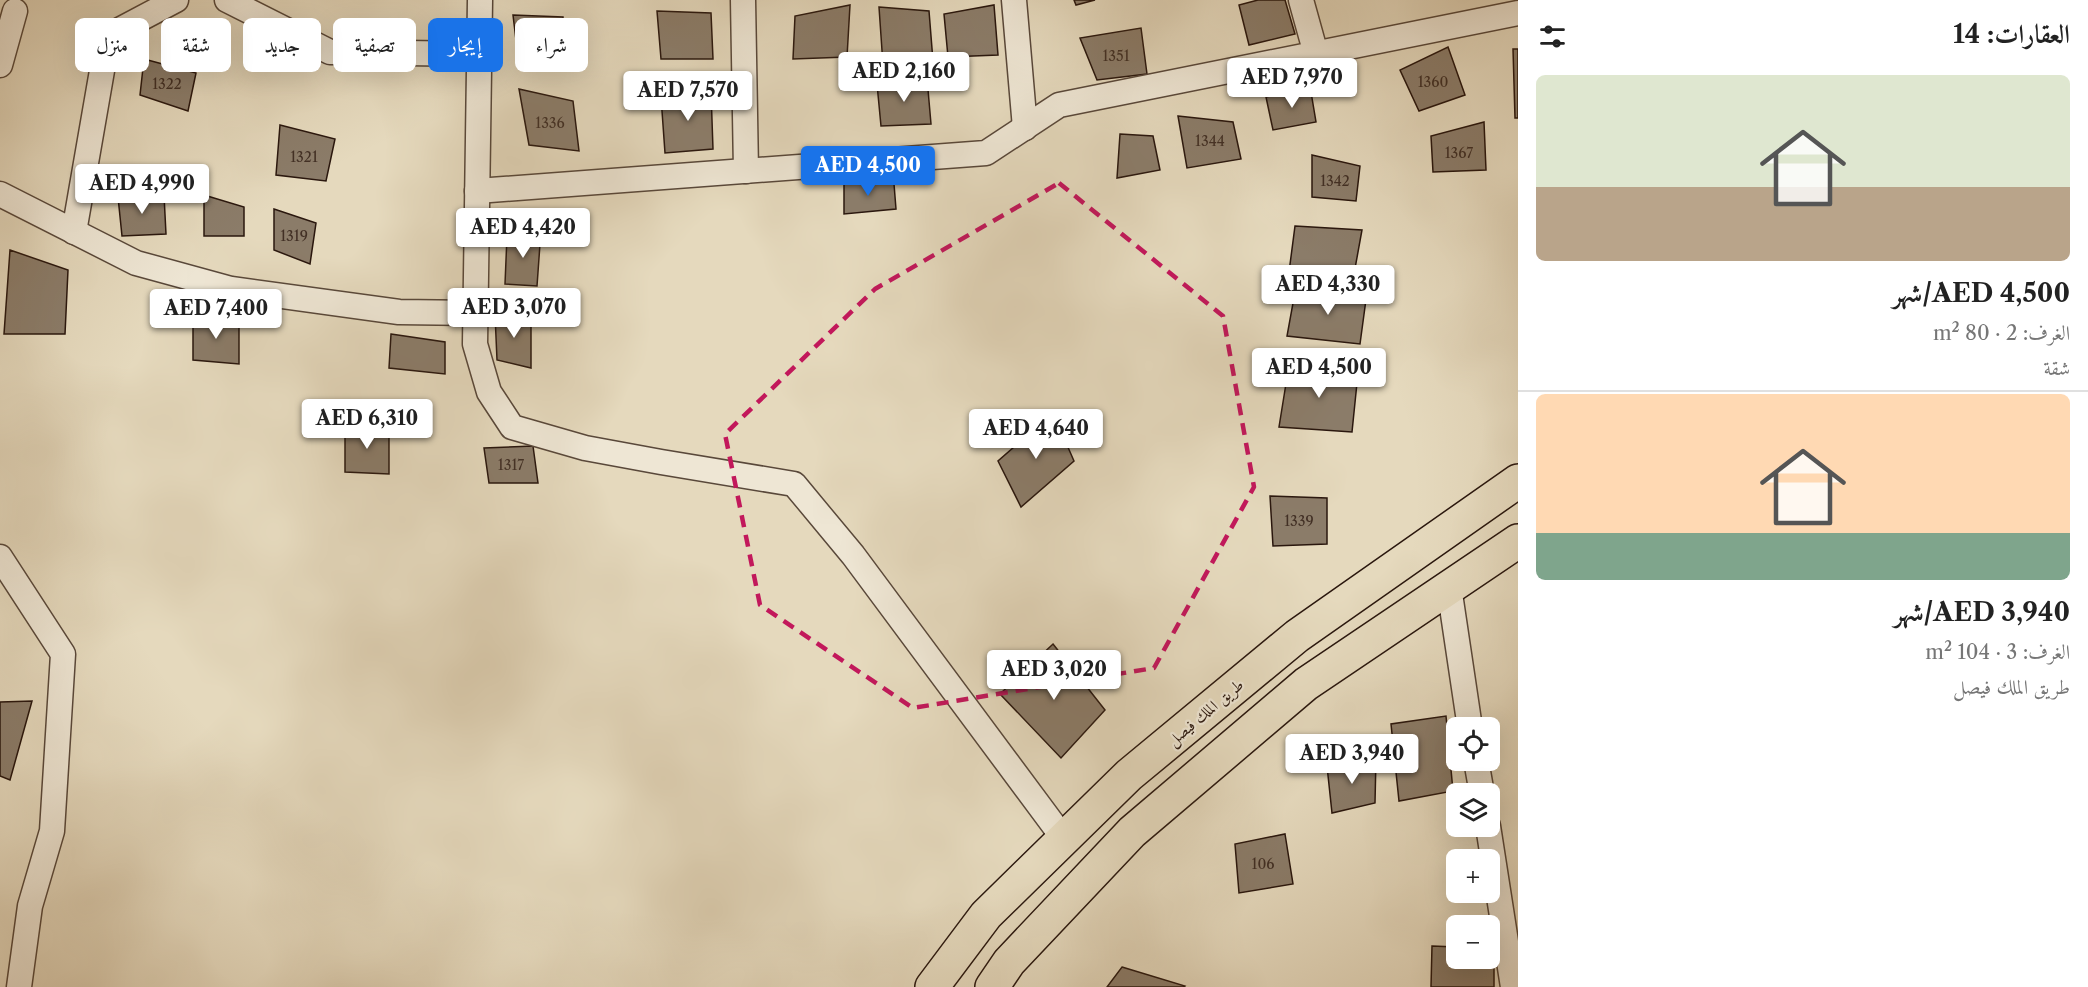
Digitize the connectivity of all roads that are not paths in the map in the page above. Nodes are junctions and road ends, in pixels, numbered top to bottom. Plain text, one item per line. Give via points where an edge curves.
1 (177, 0) edge
2 (227, 0) edge
3 (480, 0) edge
4 (743, 0) edge
5 (1014, 0) edge
6 (1301, 0) edge
7 (15, 12) dead end
8 (1518, 13) edge
9 (480, 18) edge
10 (428, 53) edge
11 (1316, 54) junction
12 (0, 65) edge
13 (479, 72) edge
14 (1025, 128) junction
15 (746, 171) junction
16 (477, 191) junction
17 (0, 194) edge
18 (74, 232) junction
19 (476, 313) junction
20 (1518, 481) edge
21 (1518, 541) edge
22 (0, 557) edge
23 (1449, 587) junction
24 (1468, 717) edge
25 (1490, 837) edge
26 (1064, 839) junction
27 (19, 987) edge
28 (932, 987) edge
29 (992, 987) edge
30 (1513, 987) edge

1 - 18 street via 108,36
2 - 10 street via 330,52
3 - 9 street
4 - 15 street
5 - 14 street
6 - 11 street
7 - 12 street
8 - 11 street
11 - 14 street via 1059,105
13 - 16 street
14 - 15 street via 986,153
15 - 16 street
16 - 19 street
17 - 18 street
18 - 19 street via 136,263 231,289 399,312
19 - 26 street via 475,344 489,392 512,427 585,447 794,484 853,555
20 - 26 main road, طريق الملك فيصل via 1297,636 1129,775
21 - 23 main road
22 - 27 street via 63,654 52,831 30,906
23 - 24 street
23 - 29 main road via 1306,684 1132,832 1009,962
25 - 30 street
26 - 28 main road, طريق الملك فيصل via 986,915

